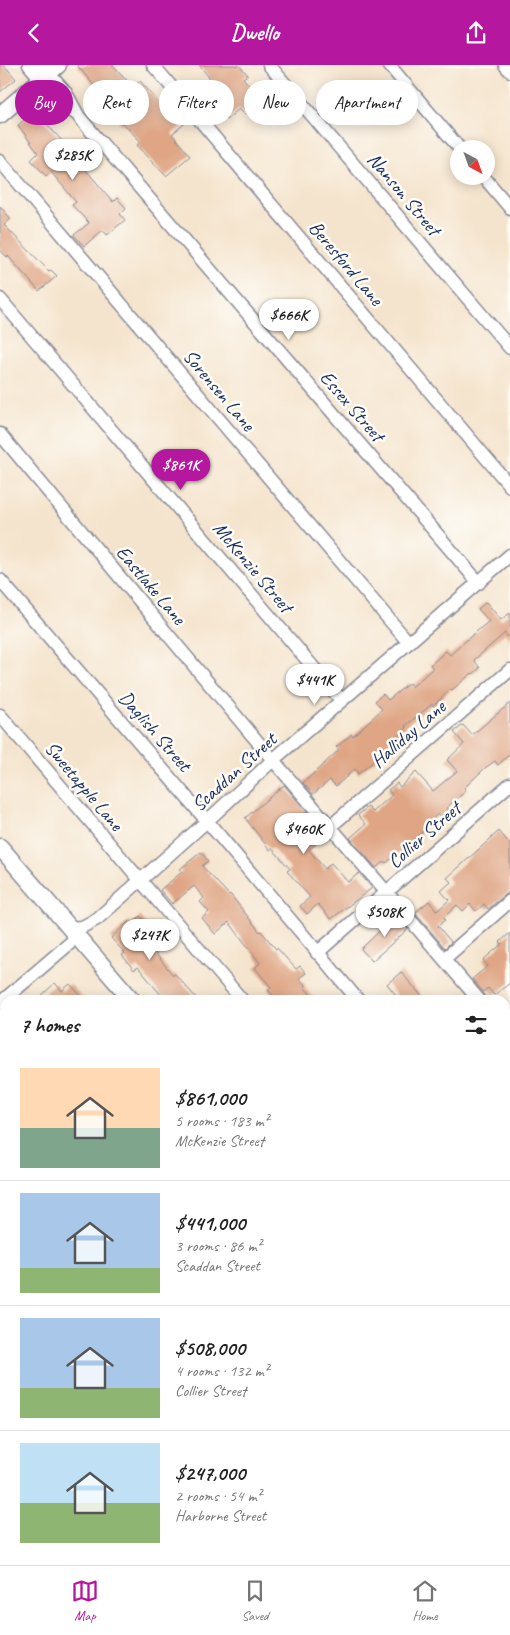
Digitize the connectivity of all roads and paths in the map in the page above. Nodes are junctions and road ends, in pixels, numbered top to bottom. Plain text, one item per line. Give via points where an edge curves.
1 (29, 65) edge
2 (153, 65) edge
3 (269, 65) edge
4 (388, 65) edge
5 (505, 65) edge
6 (47, 71) edge
7 (510, 71) edge
8 (0, 115) edge
9 (452, 140) edge
10 (0, 161) edge
11 (491, 185) edge
12 (510, 208) edge
13 (0, 299) edge
14 (510, 348) edge
15 (0, 434) edge
16 (510, 486) edge
17 (510, 555) edge
18 (0, 580) edge
19 (479, 583) junction
20 (409, 643) junction
21 (510, 670) edge
22 (342, 701) junction
23 (0, 715) edge
24 (274, 760) junction
25 (510, 785) edge
26 (207, 821) junction
27 (330, 826) junction
28 (0, 847) edge
29 (0, 862) edge
30 (140, 881) junction
31 (387, 892) junction
32 (510, 901) edge
33 (69, 936) junction
34 (317, 953) junction
35 (444, 959) junction
36 (7, 995) edge
37 (113, 995) edge
38 (127, 995) edge
39 (238, 995) edge
40 (354, 995) edge
41 (475, 995) edge

1 - 6 street, Essex Street
2 - 16 street, Beresford Lane
3 - 14 street, Nanson Street
4 - 9 street
5 - 7 street
6 - 8 main road
6 - 19 street, Essex Street via 66,93 79,117
10 - 20 street, Sorensen Lane
11 - 12 street
13 - 22 street, McKenzie Street
15 - 24 street, Eastlake Lane
17 - 19 street, Scaddan Street
18 - 26 street, Daglish Street
19 - 20 street, Scaddan Street
20 - 22 street, Scaddan Street
21 - 27 street, Halliday Lane
22 - 24 street, Scaddan Street
23 - 30 street, Sweetapple Lane
24 - 26 street, Scaddan Street
24 - 27 street, Eastlake Lane
25 - 31 street, Collier Street
26 - 30 street, Scaddan Street
26 - 34 street, Daglish Street
27 - 31 street, Eastlake Lane
28 - 33 main road
29 - 33 main road
30 - 33 street, Scaddan Street via 97,919
30 - 39 street, Sweetapple Lane
31 - 34 street, Collier Street
31 - 35 street, Eastlake Lane
32 - 35 street
33 - 36 street
33 - 37 main road
33 - 38 main road
34 - 40 street, Daglish Street
35 - 41 street, Eastlake Lane

